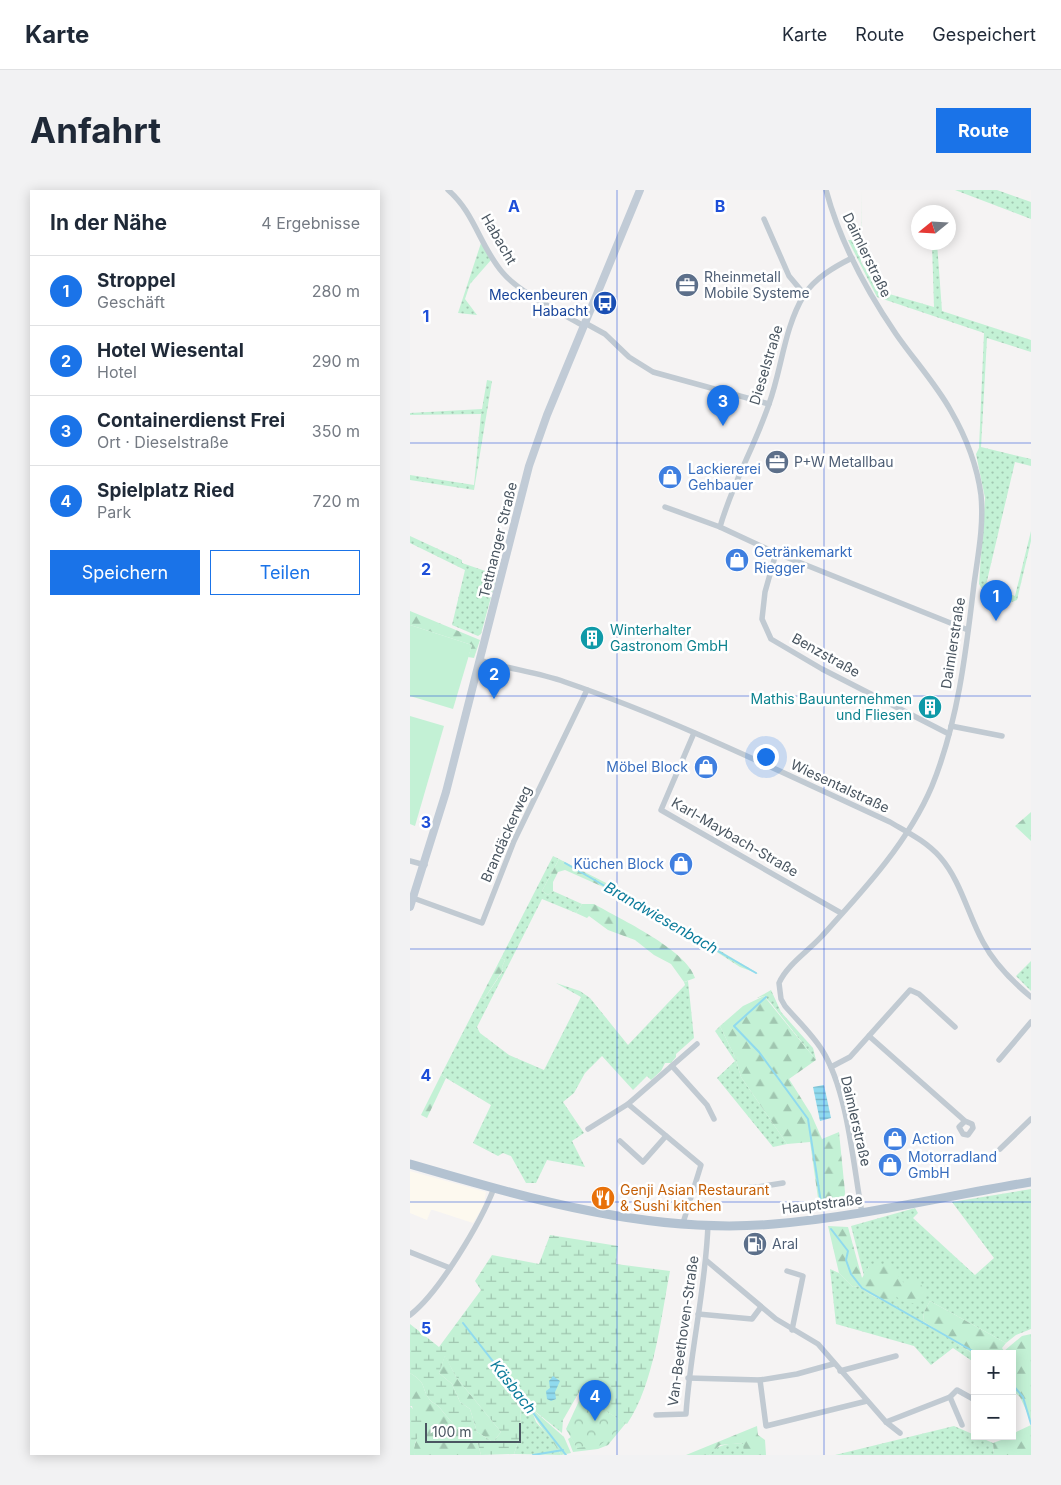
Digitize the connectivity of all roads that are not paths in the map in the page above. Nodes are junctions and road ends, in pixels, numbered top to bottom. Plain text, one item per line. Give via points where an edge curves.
1 (448, 190) edge
2 (640, 190) edge
3 (826, 190) edge
4 (764, 219) dead end
5 (852, 258) junction
6 (805, 294) junction
7 (584, 324) junction
8 (769, 404) junction
9 (665, 507) dead end
10 (720, 527) junction
11 (776, 553) junction
12 (968, 630) junction
13 (480, 660) junction
14 (587, 690) junction
15 (951, 726) junction
16 (694, 733) junction
17 (949, 734) junction
18 (1002, 736) dead end
19 (906, 832) junction
20 (410, 861) edge
21 (425, 865) junction
22 (413, 898) junction
23 (410, 906) edge
24 (841, 914) junction
25 (1031, 997) edge
26 (1031, 1022) edge
27 (955, 1027) dead end
28 (869, 1036) junction
29 (697, 1044) dead end
30 (999, 1060) dead end
31 (672, 1066) junction
32 (831, 1067) junction
33 (628, 1104) junction
34 (714, 1119) dead end
35 (1031, 1119) edge
36 (965, 1121) dead end
37 (588, 1129) dead end
38 (666, 1136) junction
39 (620, 1141) dead end
40 (1000, 1149) dead end
41 (410, 1164) edge
42 (1031, 1182) edge
43 (784, 1183) dead end
44 (494, 1188) junction
45 (695, 1190) junction
46 (862, 1213) junction
47 (682, 1223) junction
48 (708, 1224) junction
49 (410, 1252) edge
50 (706, 1261) junction
51 (450, 1268) junction
52 (787, 1271) dead end
53 (761, 1306) junction
54 (698, 1314) junction
55 (410, 1315) edge
56 (792, 1330) junction
57 (896, 1356) dead end
58 (833, 1364) junction
59 (840, 1371) junction
60 (688, 1378) junction
61 (760, 1380) junction
62 (950, 1397) junction
63 (971, 1398) edge
64 (867, 1401) junction
65 (656, 1415) dead end
66 (886, 1422) junction
67 (962, 1425) dead end
68 (900, 1433) dead end

1 - 7 street, Habacht via 469,212 503,274
2 - 7 main road, Tettnanger Straße
3 - 5 street, Daimlerstraße
4 - 6 street via 789,276
5 - 6 street, Dieselstraße via 827,272
5 - 12 street, Daimlerstraße via 897,335 951,410 975,466 981,497 981,532
6 - 8 street, Dieselstraße via 789,331
7 - 8 street, Habacht via 604,334 653,372
7 - 13 main road, Tettnanger Straße via 529,466
8 - 10 street, Dieselstraße
9 - 10 street
10 - 11 street
11 - 12 street
11 - 17 street, Benzstraße via 765,592 762,619 771,639
12 - 15 street, Daimlerstraße via 962,679
13 - 14 street, Wiesentalstraße
13 - 21 main road, Tettnanger Straße
14 - 16 street, Wiesentalstraße
14 - 22 street, Brandäckerweg via 514,841 482,923
15 - 17 street, Daimlerstraße
15 - 18 street
16 - 19 street, Wiesentalstraße
16 - 24 street, Karl-Maybach-Straße via 660,810
17 - 19 street, Daimlerstraße via 932,786
19 - 24 street, Daimlerstraße via 867,886
19 - 25 street, Wiesentalstraße via 933,850 948,867 984,945 1013,982
20 - 21 street
21 - 22 main road, Tettnanger Straße
22 - 23 main road, Tettnanger Straße
24 - 32 street, Daimlerstraße via 781,978 778,988 785,1006 822,1049
26 - 30 street
27 - 28 street via 919,994 910,990
28 - 32 street via 850,1057
28 - 36 street
29 - 31 street
31 - 33 street
31 - 34 street via 707,1106
32 - 46 street, Daimlerstraße via 842,1106
33 - 37 street
33 - 38 street
35 - 40 street
38 - 39 street via 643,1162
38 - 45 street via 701,1165
41 - 44 main road, Hauptstraße
42 - 46 main road, Hauptstraße
43 - 45 street
44 - 47 main road, Hauptstraße via 632,1218
44 - 51 street
45 - 47 street
46 - 48 main road, Hauptstraße via 772,1224
47 - 48 main road, Hauptstraße
48 - 50 street, Van-Beethoven-Straße
49 - 51 street
50 - 53 street
50 - 54 street, Van-Beethoven-Straße
51 - 55 street
52 - 56 street via 803,1276
53 - 54 street via 752,1319
53 - 56 street
54 - 60 street, Van-Beethoven-Straße
56 - 58 street via 818,1344
57 - 59 street
58 - 59 street
58 - 61 street
59 - 64 street
60 - 61 street
60 - 65 street, Van-Beethoven-Straße via 686,1414
61 - 64 street via 766,1426
62 - 63 street via 957,1390
62 - 66 street
62 - 67 street
64 - 66 street
66 - 68 street

